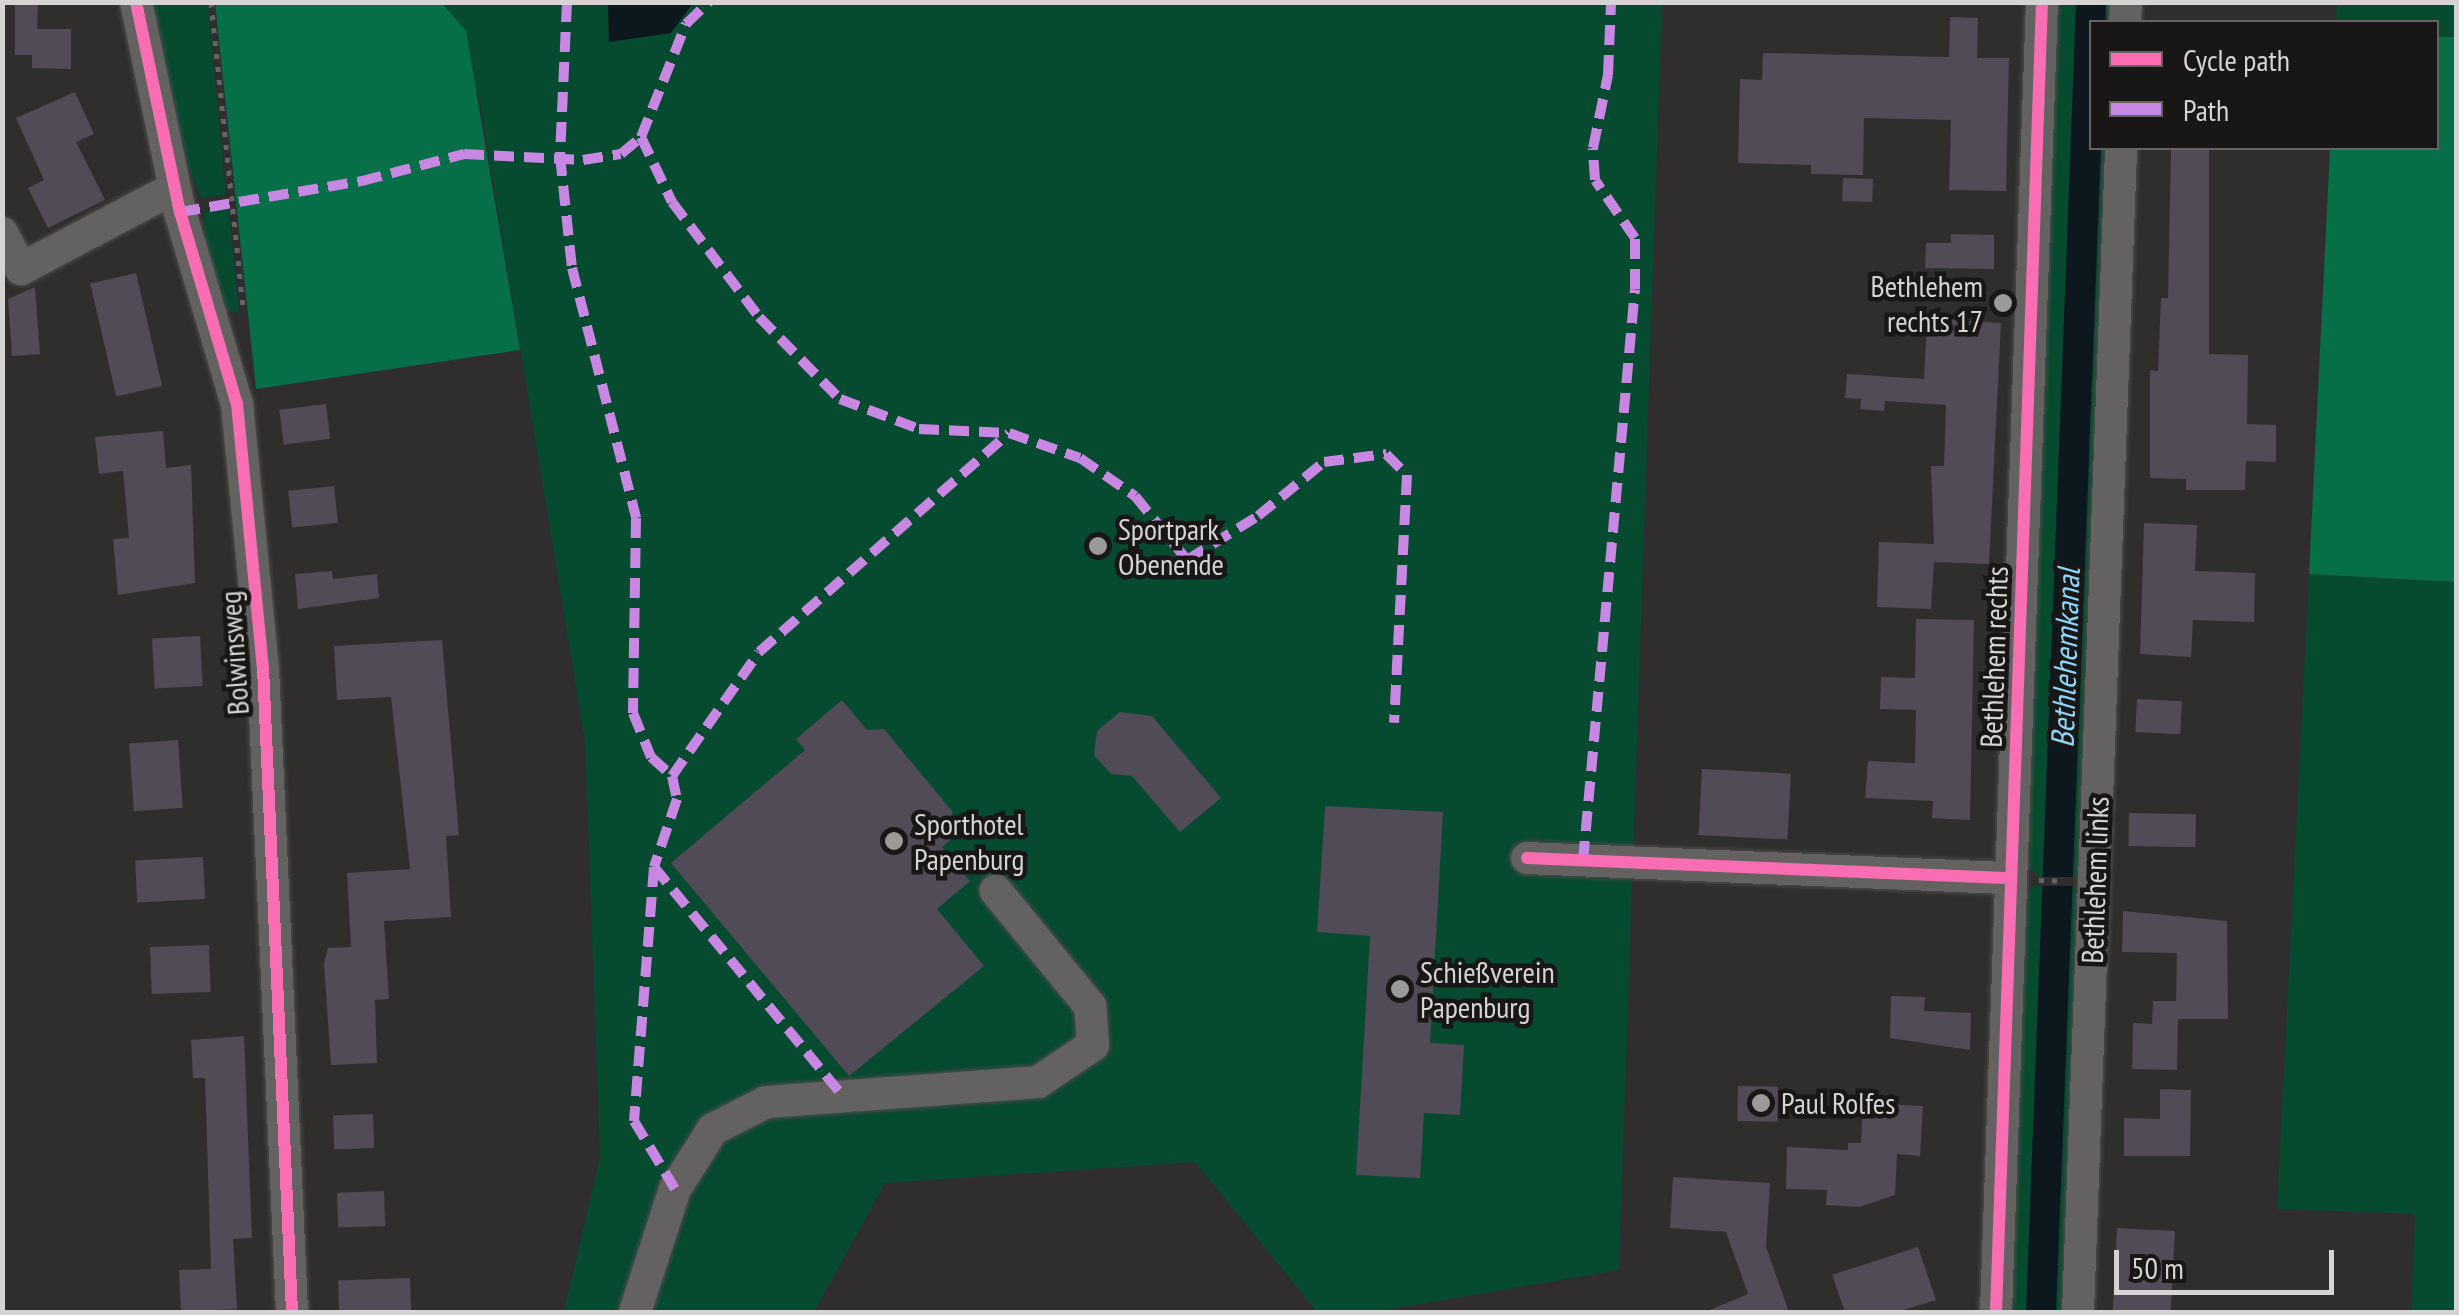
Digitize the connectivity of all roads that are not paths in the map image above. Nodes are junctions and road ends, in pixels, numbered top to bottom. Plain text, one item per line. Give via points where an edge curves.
1 (136, 2) edge
2 (2042, 2) edge
3 (2121, 150) edge
4 (174, 188) junction
5 (2, 233) edge
6 (1526, 858) dead end
7 (2022, 879) junction
8 (996, 891) dead end
9 (292, 1312) edge
10 (635, 1312) edge
11 (1996, 1312) edge
12 (2078, 1312) edge

1 - 4 street, Bolwinsweg
2 - 7 street, Bethlehem rechts
3 - 12 street, Bethlehem links
4 - 5 street via 21,269
4 - 9 street, Bolwinsweg via 237,404 262,668
6 - 7 street
7 - 11 street, Bethlehem rechts
8 - 10 street via 1090,1006 1093,1044 1038,1082 766,1102 713,1130 676,1189

